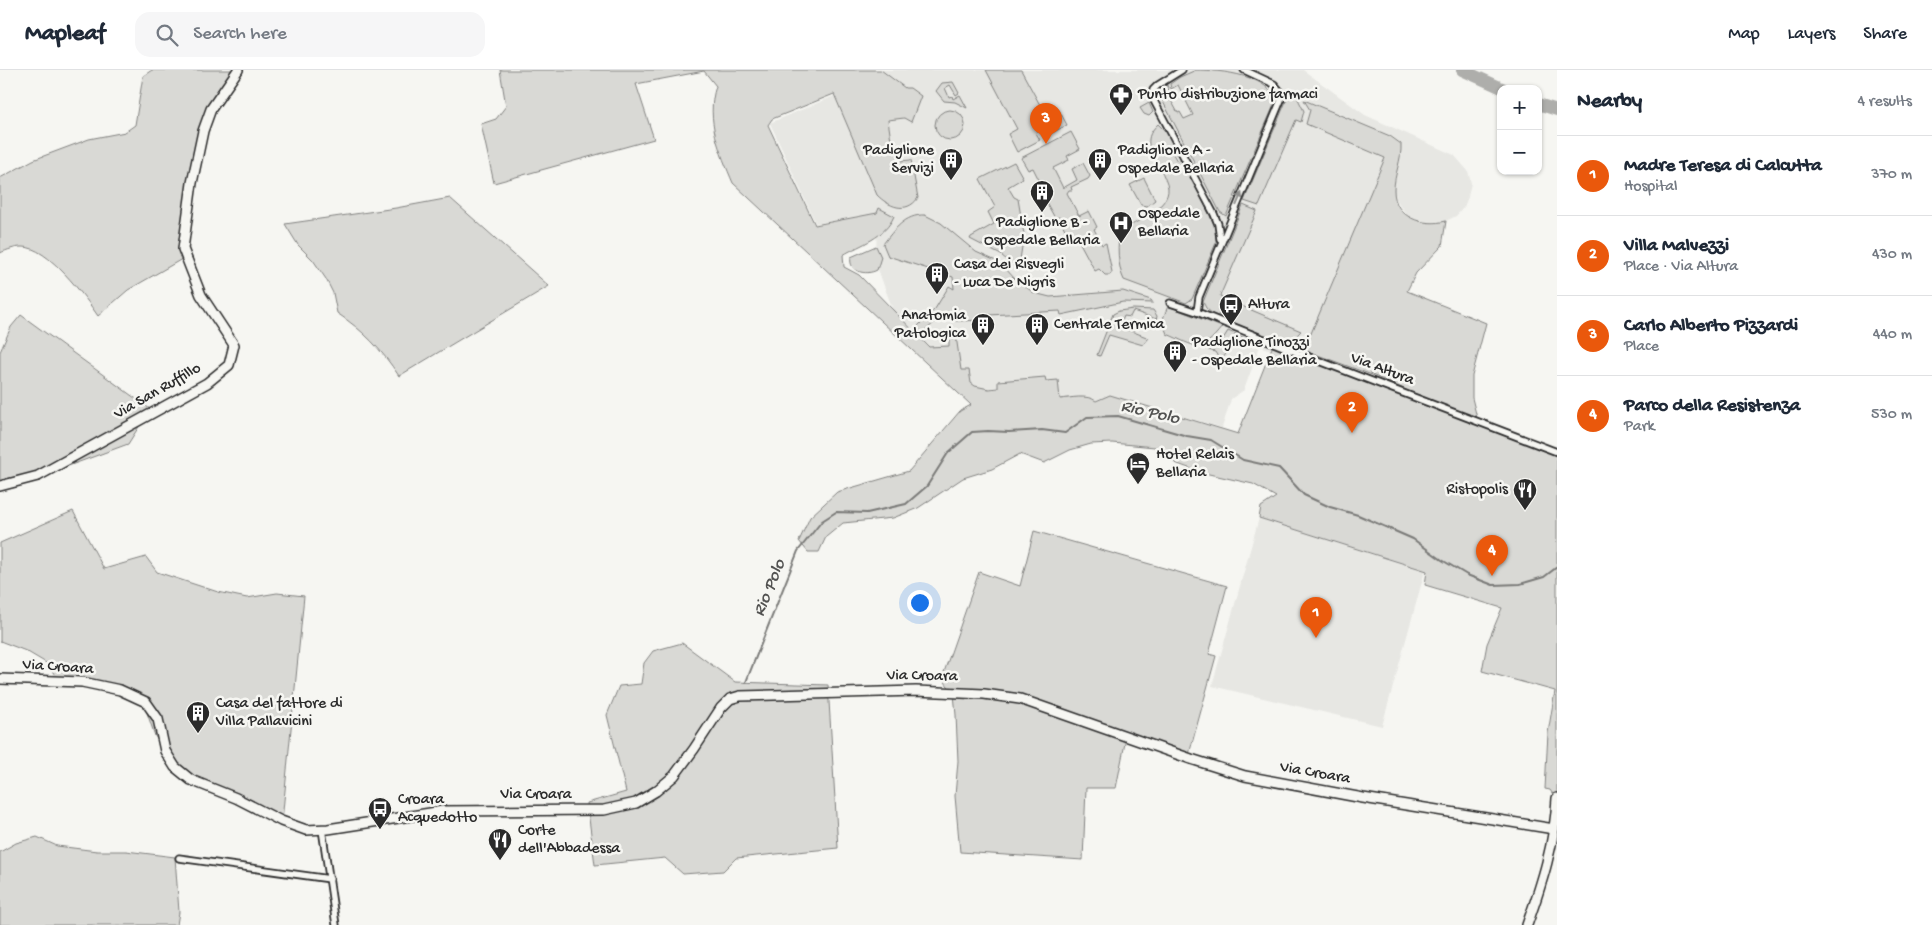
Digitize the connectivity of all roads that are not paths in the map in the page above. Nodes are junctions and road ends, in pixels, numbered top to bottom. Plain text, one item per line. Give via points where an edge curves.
1 (238, 70) edge
2 (1182, 70) edge
3 (1244, 70) edge
4 (1214, 214) junction
5 (1231, 219) junction
6 (1220, 244) junction
7 (1170, 304) dead end
8 (1197, 312) junction
9 (1557, 452) edge
10 (0, 486) edge
11 (0, 679) edge
12 (1557, 798) edge
13 (1556, 823) edge
14 (322, 829) junction
15 (179, 858) dead end
16 (330, 879) junction
17 (336, 925) edge
18 (1527, 925) edge

1 - 10 street, Via San Ruffillo via 211,109 202,131 183,249 201,294 234,345 229,365 207,383 38,476
2 - 4 street via 1158,85 1153,90 1153,99
5 -> 3 street via 1281,100 1280,91 1274,84
4 - 5 street via 1225,221
4 - 6 street
5 - 6 street
6 - 8 street via 1199,297
7 - 8 street, Via Altura
8 - 9 street, Via Altura
11 - 14 street, Via Croara via 82,682 120,690 146,702 158,719 165,751 175,767 191,780 281,821 306,830
12 - 13 street
13 - 14 street, Via Croara via 1363,798 1245,776 1020,699 916,691 740,696 730,699 674,776 636,803 604,810 443,811
13 - 18 street via 1546,870
14 - 16 street
15 - 16 street
16 - 17 street

